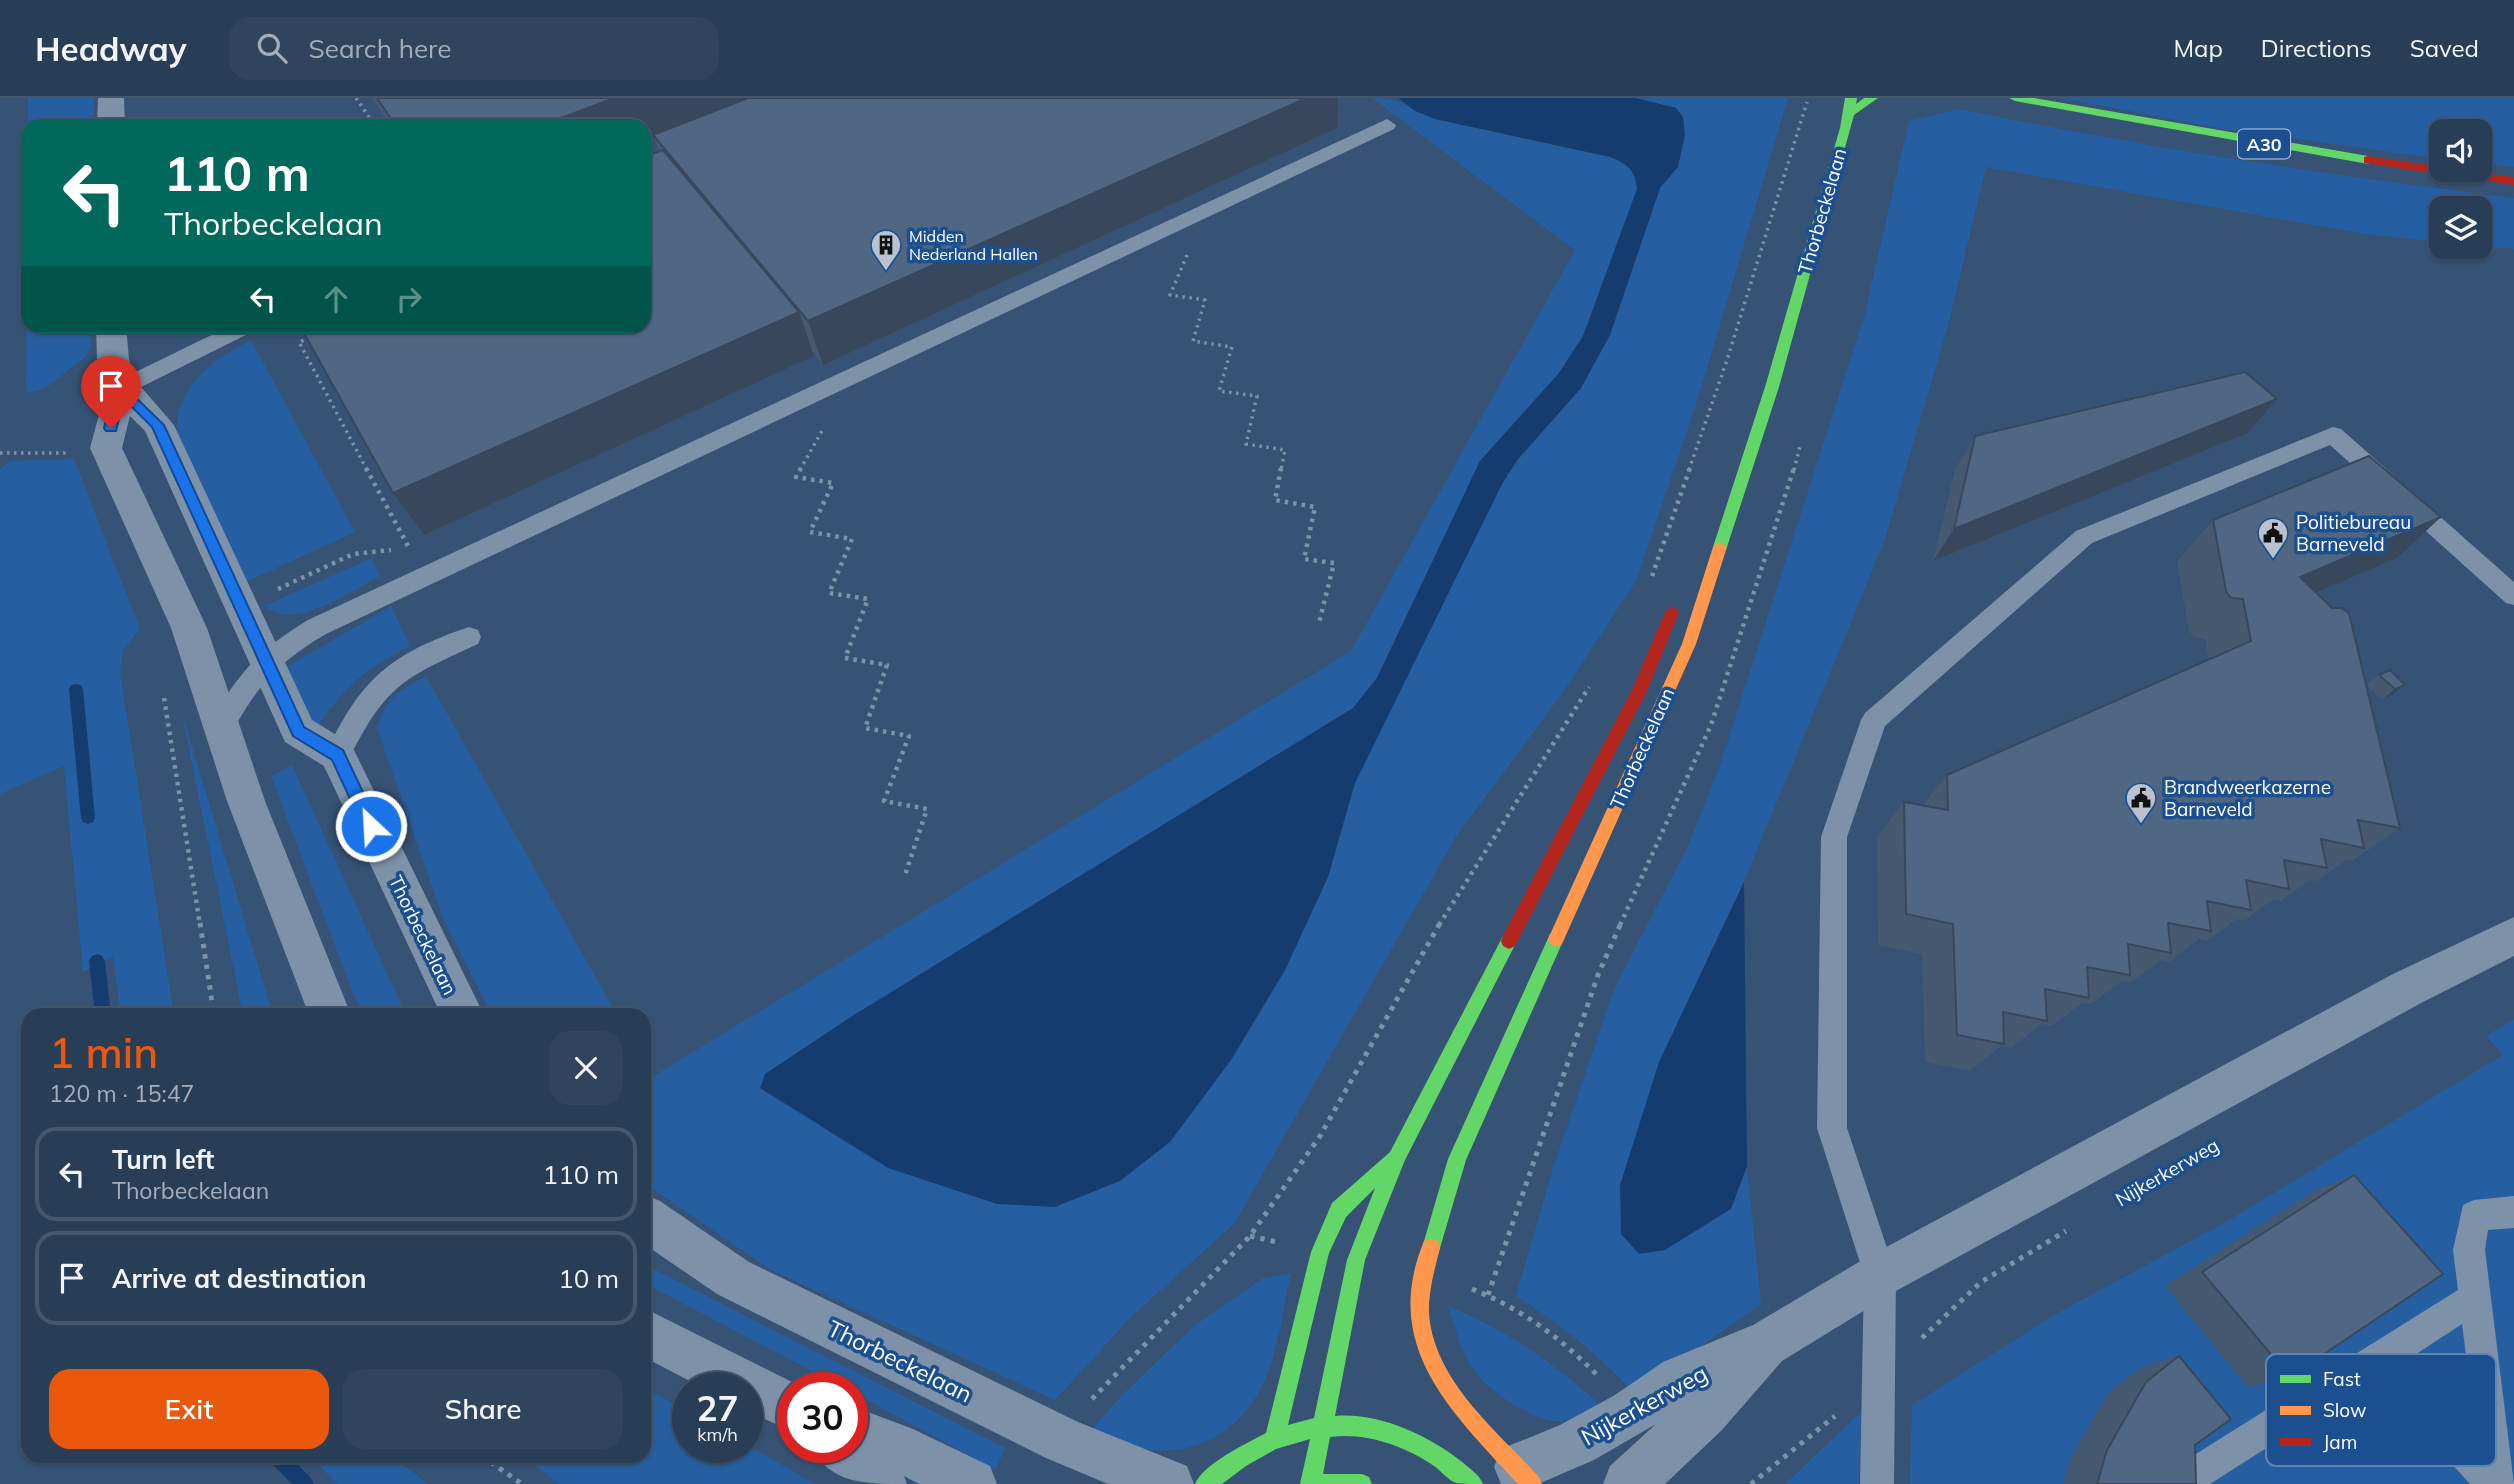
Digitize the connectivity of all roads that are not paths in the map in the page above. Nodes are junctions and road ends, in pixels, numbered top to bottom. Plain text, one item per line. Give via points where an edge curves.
1 (111, 98) edge
2 (1840, 98) edge
3 (1872, 98) edge
4 (2015, 98) edge
5 (1850, 106) edge
6 (1830, 118) dead end
7 (111, 119) edge
8 (1387, 125) dead end
9 (2514, 181) edge
10 (111, 333) edge
11 (233, 333) edge
12 (121, 387) junction
13 (1680, 591) dead end
14 (2514, 596) edge
15 (469, 637) dead end
16 (264, 661) junction
17 (220, 730) junction
18 (338, 755) junction
19 (2514, 936) edge
20 (326, 1008) edge
21 (460, 1008) edge
22 (1398, 1155) junction
23 (2514, 1212) edge
24 (651, 1222) edge
25 (1880, 1275) junction
26 (2475, 1298) junction
27 (651, 1336) edge
28 (1769, 1343) junction
29 (2382, 1354) edge
30 (2482, 1354) edge
31 (777, 1401) edge
32 (1322, 1425) junction
33 (2266, 1428) edge
34 (1276, 1435) junction
35 (868, 1436) edge
36 (2496, 1461) edge
37 (856, 1463) edge
38 (2477, 1466) edge
39 (1498, 1479) edge
40 (882, 1484) edge
41 (972, 1484) edge
42 (1168, 1484) edge
43 (1205, 1484) edge
44 (1310, 1484) edge
45 (1363, 1484) edge
46 (1628, 1484) edge
47 (1877, 1484) edge
48 (2179, 1484) edge
49 (2493, 1484) edge
50 (2499, 1484) edge

1 - 7 street
2 - 6 main road, Thorbeckelaan
3 - 5 main road
4 - 9 main road, A30 via 2307,151
5 - 39 main road, Thorbeckelaan via 1772,387 1689,644 1457,1159 1424,1274 1420,1322 1430,1359 1479,1427
8 - 16 lane via 385,592 317,626
10 - 12 street via 111,355
11 - 12 lane
12 - 16 street via 158,425 243,605
12 - 17 street via 106,448 189,628
13 - 22 main road, Thorbeckelaan via 1639,691
14 - 25 lane via 2333,435 2084,537 1874,720 1834,837 1832,1128
15 - 18 lane via 397,671 369,695 354,716
16 - 17 lane
16 - 18 street via 298,731
17 - 20 street
18 - 21 street, Thorbeckelaan
19 - 25 street, Nijkerkerweg via 2408,988
22 - 32 main road, Thorbeckelaan via 1356,1260
22 - 34 main road, Thorbeckelaan via 1339,1210 1320,1252
23 - 26 lane via 2474,1216 2469,1250
24 - 42 street, Thorbeckelaan via 733,1278 1063,1441
25 - 28 street, Nijkerkerweg
25 - 47 lane
26 - 29 lane
26 - 30 lane
27 - 31 street
28 - 39 street, Nijkerkerweg via 1680,1379 1577,1443
28 - 46 street, Nijkerkerweg via 1705,1413
32 - 34 main road
32 - 39 main road via 1363,1426 1404,1436
32 - 44 main road, Thorbeckelaan
33 - 48 lane
34 - 43 main road via 1247,1450
35 - 41 street
36 - 50 lane
37 - 40 street
38 - 49 lane
44 - 45 main road

